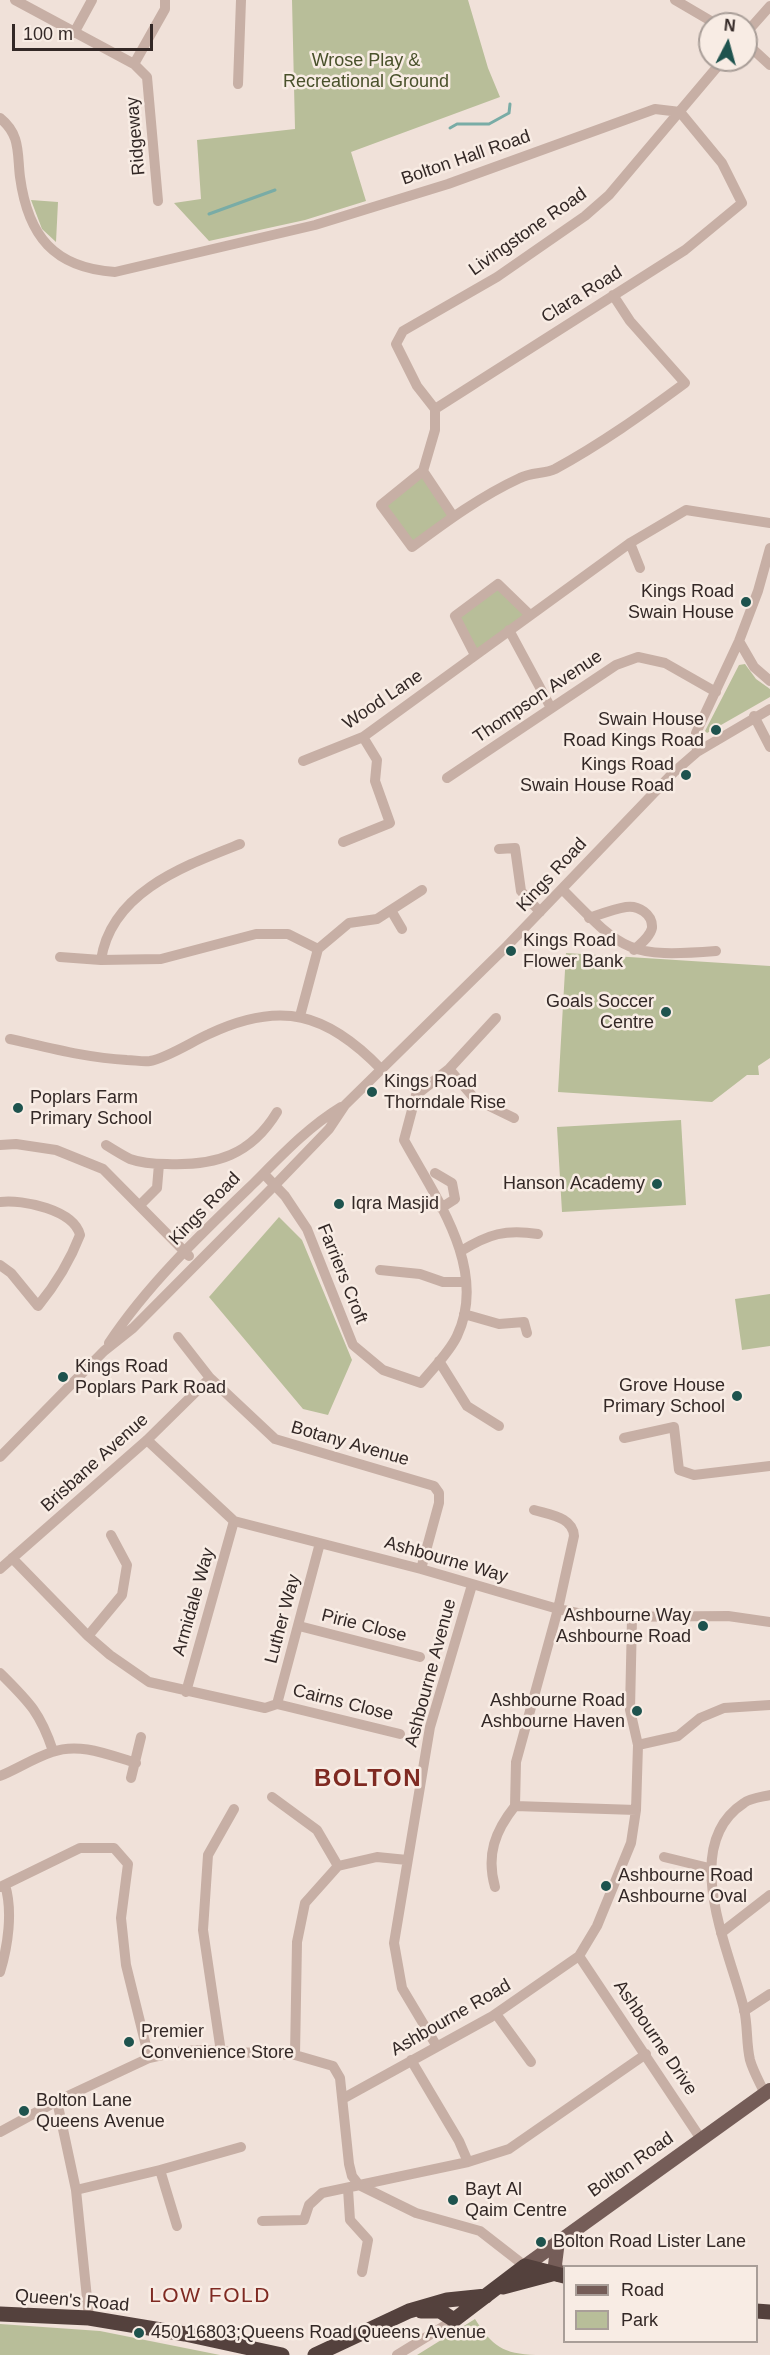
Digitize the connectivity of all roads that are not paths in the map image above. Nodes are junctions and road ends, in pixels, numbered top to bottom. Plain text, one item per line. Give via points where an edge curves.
1 (15, 0) edge
2 (92, 0) edge
3 (165, 0) edge
4 (241, 0) edge
5 (675, 0) edge
6 (770, 6) edge
7 (698, 13) edge
8 (758, 20) edge
9 (74, 33) junction
10 (758, 54) edge
11 (134, 64) junction
12 (770, 65) edge
13 (713, 72) edge
14 (238, 84) dead end
15 (680, 112) junction
16 (0, 118) edge
17 (158, 201) dead end
18 (613, 295) junction
19 (435, 409) junction
20 (423, 471) junction
21 (453, 516) junction
22 (770, 522) edge
23 (630, 543) junction
24 (770, 548) edge
25 (640, 568) dead end
26 (530, 615) junction
27 (509, 630) junction
28 (739, 641) junction
29 (475, 655) junction
30 (770, 681) edge
31 (716, 692) junction
32 (551, 708) junction
33 (770, 709) edge
34 (754, 716) junction
35 (363, 737) junction
36 (770, 747) edge
37 (697, 752) junction
38 (303, 761) dead end
39 (447, 778) dead end
40 (343, 843) dead end
41 (240, 844) dead end
42 (499, 849) dead end
43 (562, 889) junction
44 (422, 890) dead end
45 (392, 912) junction
46 (540, 912) junction
47 (589, 918) junction
48 (402, 929) dead end
49 (318, 949) junction
50 (634, 950) junction
51 (716, 951) dead end
52 (60, 957) dead end
53 (101, 960) junction
54 (300, 1016) junction
55 (496, 1018) dead end
56 (10, 1039) dead end
57 (381, 1069) junction
58 (450, 1069) junction
59 (345, 1105) junction
60 (277, 1112) dead end
61 (514, 1118) dead end
62 (0, 1145) edge
63 (106, 1145) dead end
64 (159, 1164) junction
65 (435, 1173) dead end
66 (264, 1174) junction
67 (275, 1185) junction
68 (0, 1202) edge
69 (140, 1205) junction
70 (441, 1208) junction
71 (538, 1234) dead end
72 (461, 1251) junction
73 (185, 1253) junction
74 (195, 1262) junction
75 (0, 1265) edge
76 (380, 1270) dead end
77 (466, 1282) junction
78 (465, 1314) junction
79 (527, 1333) dead end
80 (178, 1337) dead end
81 (104, 1351) junction
82 (439, 1361) junction
83 (210, 1378) junction
84 (494, 1408) dead end
85 (489, 1419) junction
86 (499, 1426) dead end
87 (624, 1438) dead end
88 (147, 1440) junction
89 (0, 1457) edge
90 (770, 1466) edge
91 (534, 1510) dead end
92 (234, 1521) junction
93 (111, 1535) dead end
94 (320, 1543) junction
95 (12, 1558) junction
96 (0, 1569) edge
97 (421, 1569) junction
98 (472, 1585) junction
99 (558, 1610) junction
100 (632, 1618) junction
101 (770, 1622) edge
102 (299, 1626) junction
103 (88, 1636) junction
104 (420, 1657) dead end
105 (0, 1673) edge
106 (186, 1692) junction
107 (277, 1704) junction
108 (770, 1705) edge
109 (400, 1734) dead end
110 (141, 1737) dead end
111 (638, 1745) junction
112 (53, 1751) junction
113 (136, 1763) junction
114 (0, 1776) edge
115 (131, 1778) dead end
116 (770, 1795) edge
117 (272, 1797) dead end
118 (515, 1806) junction
119 (234, 1809) dead end
120 (636, 1810) junction
121 (664, 1857) dead end
122 (407, 1860) junction
123 (338, 1866) junction
124 (709, 1868) junction
125 (3, 1886) edge
126 (495, 1887) dead end
127 (770, 1895) edge
128 (721, 1933) junction
129 (579, 1956) junction
130 (0, 1972) edge
131 (770, 1994) edge
132 (744, 2011) junction
133 (496, 2014) junction
134 (436, 2045) junction
135 (221, 2052) junction
136 (646, 2054) junction
137 (295, 2055) junction
138 (149, 2058) junction
139 (411, 2060) junction
140 (531, 2062) dead end
141 (767, 2092) edge
142 (344, 2098) junction
143 (57, 2101) junction
144 (0, 2132) edge
145 (701, 2139) junction
146 (241, 2147) dead end
147 (468, 2162) junction
148 (160, 2170) junction
149 (359, 2185) junction
150 (348, 2189) junction
151 (76, 2190) junction
152 (262, 2221) dead end
153 (177, 2226) dead end
154 (558, 2241) junction
155 (525, 2266) junction
156 (362, 2272) dead end
157 (559, 2275) edge
158 (492, 2292) junction
159 (409, 2311) junction
160 (0, 2314) edge
161 (89, 2318) junction
162 (454, 2320) junction
163 (282, 2355) edge
164 (315, 2355) edge
165 (397, 2355) edge

1 - 9 street
2 - 9 street
3 - 11 street via 165,9
4 - 14 street
5 - 7 street
6 - 8 street
9 - 11 street
10 - 12 street
11 - 17 street, Ridgeway via 147,76
13 - 15 street, Livingstone Road
15 - 16 street, Bolton Hall Road via 655,109 448,184 315,225 115,272 89,271 66,262 36,231 24,198 19,147 10,127
15 - 18 street, Clara Road via 722,163 742,203 685,250
15 - 19 street, Livingstone Road via 609,195 585,216 497,277 404,331 396,344
18 - 19 street, Clara Road
18 - 21 street via 630,321 685,383 622,429 552,471 531,472
19 - 20 street via 435,430
20 - 21 street
20 - 21 street via 381,504 412,547
22 - 23 street, Wood Lane via 686,510
23 - 25 street
23 - 26 street, Wood Lane
24 - 28 street
26 - 27 street, Wood Lane
26 - 29 street via 498,584 455,616
27 - 29 street, Wood Lane
27 - 32 street
28 - 30 street via 754,667
28 - 31 street
29 - 35 street, Wood Lane
31 - 32 street, Thompson Avenue via 665,663 638,657 616,665
31 - 37 street via 696,733
32 - 39 street, Thompson Avenue
33 - 34 street, Kings Road
34 - 36 street
34 - 37 street, Kings Road
35 - 38 street, Wood Lane
35 - 40 street via 377,760 375,781 390,823
37 - 43 street, Kings Road
41 - 53 street via 189,864 135,896 118,916
42 - 46 street via 515,848 521,891
43 - 46 street, Kings Road
43 - 47 street
44 - 45 street
45 - 48 street
45 - 49 street via 377,919 349,923
46 - 57 street, Kings Road
47 - 50 street via 620,944
47 - 50 street via 628,906 641,908 652,927
49 - 53 street via 288,934 256,934 161,959
49 - 54 street
50 - 51 street via 673,954
52 - 53 street
54 - 56 street via 229,1024 151,1061 90,1058
54 - 57 street via 331,1027
55 - 58 street, Farriers Croft
57 - 59 street, Kings Road
58 - 61 street via 475,1099
58 - 70 street, Farriers Croft via 416,1095 404,1140
59 - 66 street, Kings Road via 322,1119
59 - 67 street, Kings Road via 329,1129
60 - 64 street via 266,1131 246,1148 216,1161
62 - 69 street via 56,1150 103,1169
63 - 64 street via 132,1160
64 - 69 street via 157,1188
65 - 70 street via 452,1183 455,1199
66 - 67 street
66 - 73 street, Kings Road
67 - 74 street, Kings Road
67 - 82 street, Farriers Croft via 307,1229 353,1345 383,1370 421,1383
68 - 75 street via 28,1202 71,1219 80,1235 62,1274 38,1306
69 - 73 street
70 - 72 street, Farriers Croft
71 - 72 street via 513,1230 484,1237
72 - 77 street, Farriers Croft
73 - 74 street
73 - 81 street, Kings Road via 125,1320
74 - 81 street, Kings Road via 133,1328
76 - 77 street via 420,1274 443,1282
77 - 78 street, Farriers Croft
78 - 79 street via 499,1324 524,1322
78 - 82 street, Farriers Croft via 458,1335
80 - 83 street, Botany Avenue
81 - 89 street, Kings Road
82 - 85 street via 467,1406
83 - 88 street, Brisbane Avenue
83 - 97 street, Botany Avenue via 275,1439 434,1486 440,1493 440,1503
84 - 85 street
85 - 86 street
87 - 90 street via 674,1427 679,1470 693,1475
88 - 92 street, Ashbourne Way
88 - 95 street, Brisbane Avenue
91 - 99 street via 567,1520 574,1530
92 - 94 street, Ashbourne Way
92 - 106 street, Armidale Way
93 - 103 street via 128,1565 122,1595
94 - 97 street, Ashbourne Way
94 - 102 street, Luther Way
95 - 96 street, Brisbane Avenue
95 - 103 street, Cairns Close
97 - 98 street, Ashbourne Way
98 - 99 street, Ashbourne Way
98 - 122 street, Ashbourne Avenue via 430,1727
99 - 100 street, Ashbourne Way
99 - 118 street via 516,1762
100 - 101 street, Ashbourne Way via 728,1616
100 - 111 street, Ashbourne Road via 630,1710
102 - 104 street, Pirie Close
102 - 107 street, Luther Way
103 - 106 street, Cairns Close via 149,1682
105 - 112 street via 33,1706
106 - 107 street, Cairns Close via 265,1708
107 - 109 street, Cairns Close
108 - 111 street via 724,1708 700,1718 678,1736
110 - 113 street
111 - 120 street, Ashbourne Road
112 - 113 street via 93,1750
112 - 114 street
113 - 115 street
116 - 124 street via 745,1802 726,1819
117 - 123 street via 317,1830
118 - 120 street
118 - 126 street via 502,1822 494,1844 489,1869
119 - 135 street via 208,1855 203,1930
120 - 129 street, Ashbourne Road via 632,1844 597,1926
121 - 124 street
122 - 123 street via 377,1857
122 - 134 street, Ashbourne Avenue via 394,1943 402,1988
123 - 137 street via 305,1903 297,1942
124 - 128 street
125 - 130 street via 9,1896 6,1954
125 - 138 street via 80,1848 114,1848 128,1864 120,1918 126,1965
127 - 128 street
128 - 132 street
129 - 133 street, Ashbourne Road
129 - 136 street, Ashbourne Drive
131 - 132 street
132 - 141 street via 750,2060
133 - 134 street, Ashbourne Road
133 - 140 street
134 - 139 street, Ashbourne Road
135 - 137 street
135 - 138 street via 176,2052
136 - 145 street, Ashbourne Drive
136 - 147 street via 509,2149
137 - 142 street via 333,2066
138 - 143 street
139 - 142 street, Ashbourne Road
139 - 147 street
141 - 145 main road, Bolton Road
142 - 149 street via 349,2164
143 - 144 street
143 - 151 street
145 - 154 main road, Bolton Road
146 - 148 street
147 - 149 street
148 - 151 street
148 - 153 street
149 - 150 street
149 - 155 street via 416,2213 480,2231
150 - 152 street via 322,2193 309,2205 304,2220
150 - 156 street via 350,2220 368,2240
151 - 161 street
154 - 155 main road, Bolton Road
154 - 157 main road via 555,2265
155 - 157 highway
155 - 158 highway, Bolton Road
157 - 158 highway
158 - 159 highway
158 - 162 highway, Bolton Road
159 - 162 highway via 440,2311
159 - 164 highway
160 - 161 highway, Queen's Road
161 - 163 highway, Queen's Road
162 - 165 street, Bolton Road

